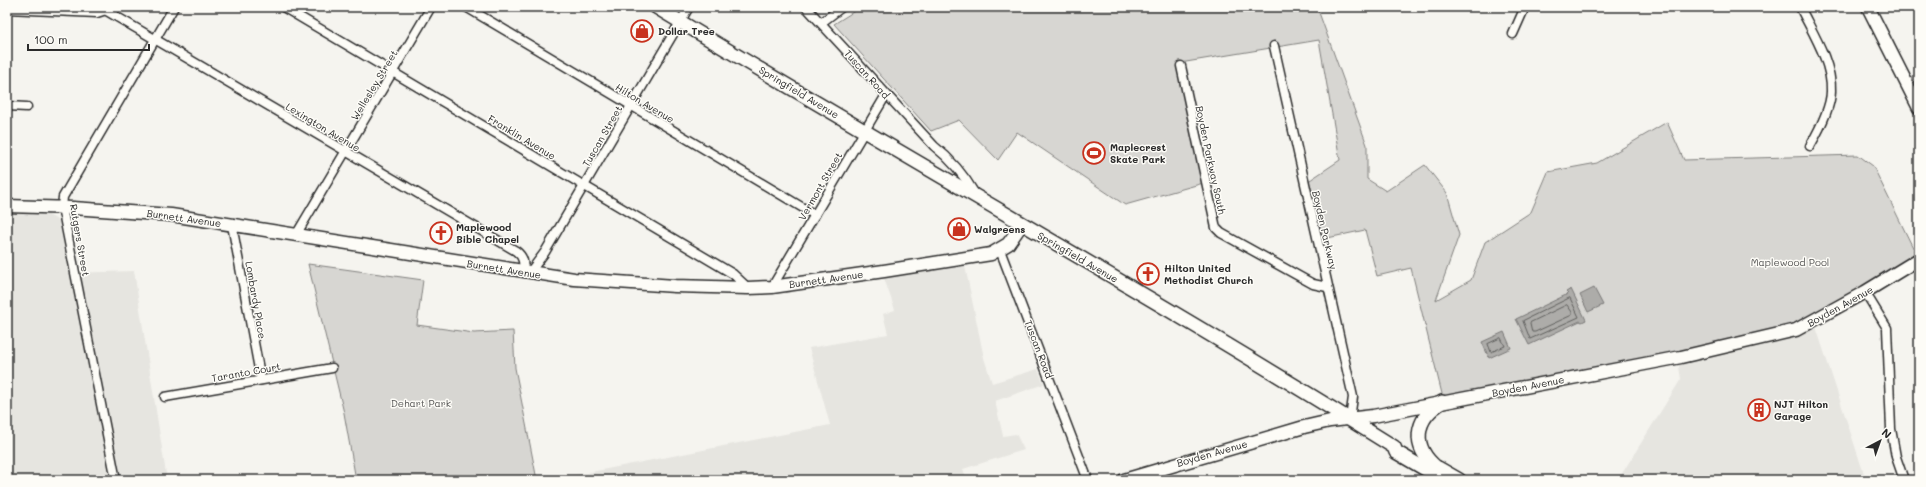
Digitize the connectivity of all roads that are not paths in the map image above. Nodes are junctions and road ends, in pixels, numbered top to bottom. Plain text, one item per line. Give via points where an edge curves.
1 (174, 7) edge
2 (283, 7) edge
3 (431, 7) edge
4 (466, 7) edge
5 (656, 7) edge
6 (689, 7) edge
7 (806, 7) edge
8 (842, 7) edge
9 (1524, 7) edge
10 (1800, 7) edge
11 (1868, 7) edge
12 (7, 9) edge
13 (103, 9) edge
14 (681, 22) junction
15 (821, 22) junction
16 (1512, 34) dead end
17 (155, 38) junction
18 (1274, 46) dead end
19 (1181, 66) dead end
20 (394, 73) junction
21 (886, 95) junction
22 (7, 106) edge
23 (631, 106) junction
24 (27, 107) dead end
25 (1919, 108) edge
26 (864, 131) junction
27 (1810, 146) dead end
28 (346, 152) junction
29 (584, 185) junction
30 (975, 196) junction
31 (7, 206) edge
32 (62, 207) junction
33 (815, 215) junction
34 (1022, 224) junction
35 (232, 225) junction
36 (296, 235) junction
37 (1000, 250) junction
38 (1919, 259) edge
39 (526, 272) junction
40 (772, 287) junction
41 (1327, 287) junction
42 (748, 288) junction
43 (1865, 292) junction
44 (332, 368) dead end
45 (261, 380) junction
46 (165, 397) dead end
47 (1442, 402) junction
48 (1350, 419) junction
49 (1394, 447) junction
50 (1438, 468) junction
51 (116, 480) edge
52 (1088, 480) edge
53 (1124, 480) edge
54 (1444, 480) edge
55 (1459, 480) edge
56 (1904, 480) edge

1 - 17 street, Rutgers Street
2 - 20 street, Franklin Avenue
3 - 20 street, Wellesley Street
4 - 23 street, Hilton Avenue
5 - 14 main road, Springfield Avenue
6 - 14 street, Tuscan Street
7 - 15 street, Tuscan Road
8 - 15 street
9 - 16 street
10 - 27 street via 1824,57 1830,77 1831,92
11 - 25 street
12 - 13 street via 97,13
13 - 17 street, Lexington Avenue
14 - 23 street, Tuscan Street
14 - 26 main road, Springfield Avenue
15 - 21 street, Tuscan Road
17 - 28 street, Lexington Avenue
17 - 32 street, Rutgers Street via 63,197
18 - 41 street, Boyden Parkway
19 - 41 street, Boyden Parkway South via 1216,228 1313,284
20 - 28 street, Wellesley Street
20 - 29 street, Franklin Avenue
21 - 26 street, Vermont Street
21 - 30 street, Tuscan Road via 965,177
22 - 24 street
23 - 29 street, Tuscan Street
23 - 33 street, Hilton Avenue
26 - 30 main road, Springfield Avenue
26 - 33 street, Vermont Street
28 - 36 street, Wellesley Street
28 - 39 street, Lexington Avenue via 516,251 522,256
29 - 39 street, Tuscan Street via 545,252
29 - 42 street, Franklin Avenue via 733,274
30 - 34 main road, Springfield Avenue
31 - 32 street, Burnett Avenue
32 - 35 street, Burnett Avenue via 171,215
32 - 51 street, Rutgers Street
33 - 40 street, Vermont Street
34 - 37 street via 1008,244
34 - 48 main road, Springfield Avenue
35 - 36 street, Burnett Avenue
35 - 45 street, Lombardy Place
36 - 39 street, Burnett Avenue
37 - 40 street, Burnett Avenue via 992,254
37 - 52 street, Tuscan Road
38 - 43 street, Boyden Avenue
39 - 42 street, Burnett Avenue via 574,279
40 - 42 street, Burnett Avenue
41 - 48 street, Boyden Parkway via 1353,397
43 - 47 street, Boyden Avenue via 1796,330 1681,357
43 - 56 street via 1887,328 1891,429 1896,457
44 - 45 street, Taranto Court
45 - 46 street, Taranto Court
47 - 48 street, Boyden Avenue
47 - 50 main road via 1428,412 1419,435 1419,443 1425,456
48 - 49 main road, Springfield Avenue
48 - 53 street, Boyden Avenue via 1304,427
49 - 50 main road, Springfield Avenue via 1400,446
49 - 54 main road, Springfield Avenue via 1396,452
50 - 55 main road, Springfield Avenue

